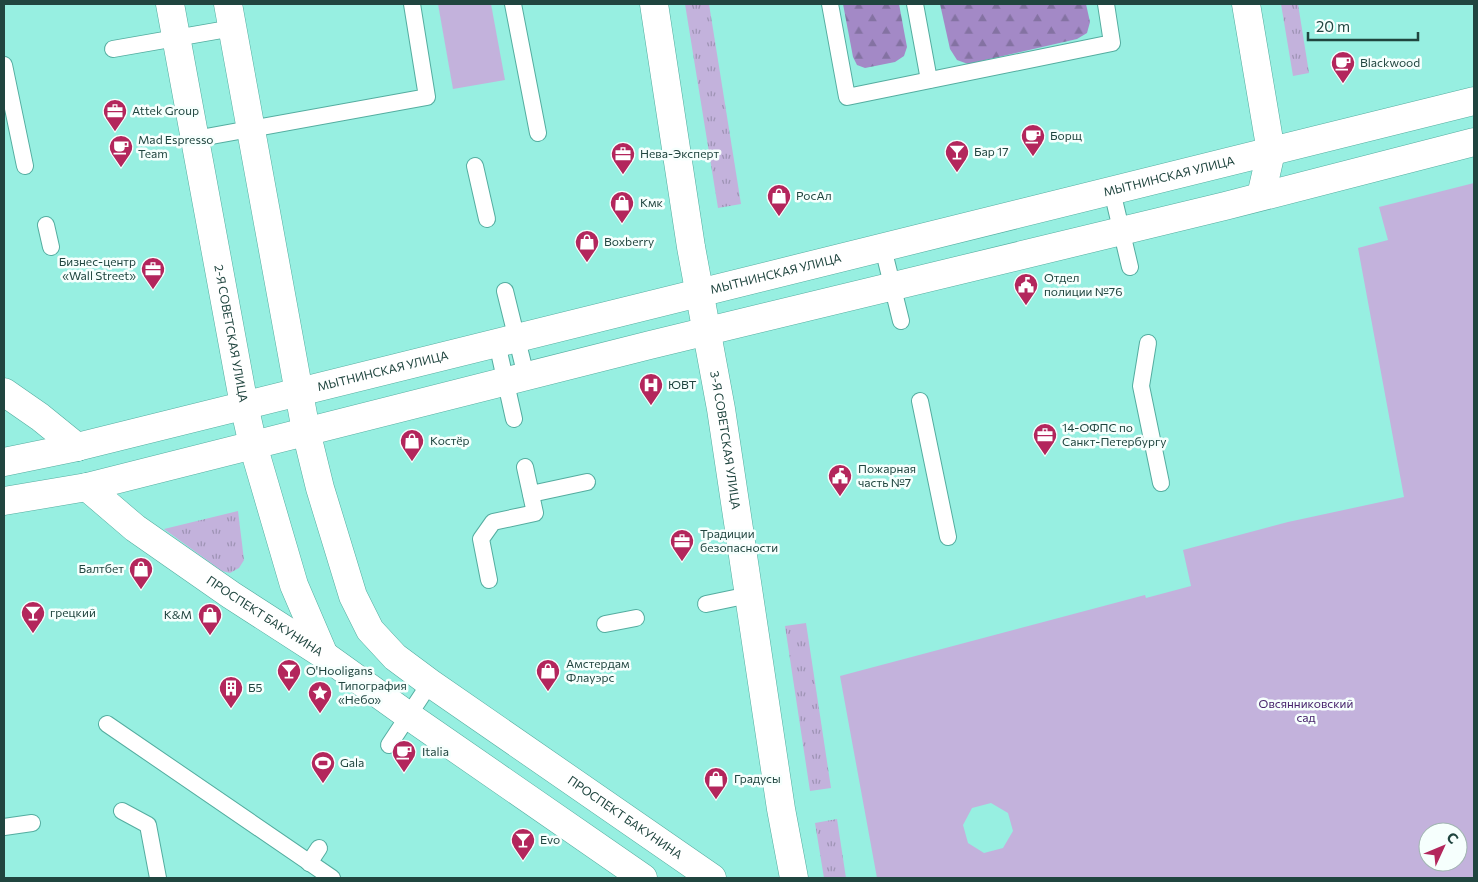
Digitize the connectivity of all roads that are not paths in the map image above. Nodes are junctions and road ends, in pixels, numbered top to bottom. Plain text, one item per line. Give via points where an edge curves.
1 (170, 4) edge
2 (412, 4) edge
3 (513, 4) edge
4 (654, 4) edge
5 (830, 4) edge
6 (915, 4) edge
7 (1106, 4) edge
8 (1246, 4) edge
9 (230, 16) edge
10 (176, 38) junction
11 (113, 49) dead end
12 (7, 66) edge
13 (929, 80) junction
14 (1474, 102) edge
15 (251, 129) junction
16 (538, 132) dead end
17 (195, 139) junction
18 (1474, 142) edge
19 (1271, 152) junction
20 (25, 166) dead end
21 (475, 166) dead end
22 (1112, 191) junction
23 (1261, 196) junction
24 (488, 219) dead end
25 (46, 225) dead end
26 (1121, 230) junction
27 (51, 247) dead end
28 (883, 248) junction
29 (1130, 267) dead end
30 (892, 285) junction
31 (505, 291) dead end
32 (699, 293) junction
33 (901, 321) dead end
34 (706, 331) junction
35 (507, 341) junction
36 (1148, 343) dead end
37 (516, 379) junction
38 (4, 392) edge
39 (299, 393) junction
40 (920, 401) dead end
41 (244, 405) junction
42 (514, 419) dead end
43 (306, 432) junction
44 (253, 445) junction
45 (77, 446) junction
46 (4, 462) edge
47 (525, 467) dead end
48 (587, 482) dead end
49 (1161, 483) dead end
50 (77, 488) junction
51 (531, 494) junction
52 (4, 501) edge
53 (948, 537) dead end
54 (489, 580) dead end
55 (749, 595) junction
56 (706, 604) dead end
57 (636, 618) dead end
58 (605, 624) dead end
59 (324, 655) junction
60 (430, 683) junction
61 (409, 716) junction
62 (107, 724) dead end
63 (389, 745) dead end
64 (122, 811) dead end
65 (32, 823) dead end
66 (4, 827) edge
67 (319, 848) dead end
68 (309, 863) junction
69 (158, 878) edge
70 (332, 878) edge
71 (643, 878) edge
72 (712, 878) edge
73 (794, 878) edge

1 - 10 street, 2-Я СОВЕТСКАЯ УЛИЦА
2 - 15 lane via 428,97
3 - 16 lane
4 - 32 street, 3-Я СОВЕТСКАЯ УЛИЦА
5 - 13 lane via 847,98
6 - 13 lane
7 - 13 lane via 1112,43
8 - 19 street
9 - 10 lane
9 - 15 street
10 - 11 lane
10 - 17 street, 2-Я СОВЕТСКАЯ УЛИЦА
12 - 20 lane
14 - 19 street, МЫТНИНСКАЯ УЛИЦА
15 - 17 lane
15 - 39 street
17 - 41 street, 2-Я СОВЕТСКАЯ УЛИЦА
18 - 23 street
19 - 22 street, МЫТНИНСКАЯ УЛИЦА
19 - 23 street
21 - 24 lane
22 - 26 lane
22 - 28 street, МЫТНИНСКАЯ УЛИЦА
23 - 26 street
25 - 27 lane
26 - 29 lane
26 - 30 street
28 - 30 lane
28 - 32 street, МЫТНИНСКАЯ УЛИЦА
30 - 33 lane
30 - 34 street
31 - 35 lane
32 - 34 street, 3-Я СОВЕТСКАЯ УЛИЦА
32 - 35 street, МЫТНИНСКАЯ УЛИЦА
34 - 37 street
34 - 55 street, 3-Я СОВЕТСКАЯ УЛИЦА
35 - 37 lane
35 - 39 street, МЫТНИНСКАЯ УЛИЦА
36 - 49 lane via 1141,386
37 - 42 lane
37 - 43 street
38 - 45 street
39 - 41 street, МЫТНИНСКАЯ УЛИЦА
39 - 43 street
40 - 53 lane
41 - 44 street, 2-Я СОВЕТСКАЯ УЛИЦА
41 - 45 street, МЫТНИНСКАЯ УЛИЦА
43 - 44 street
43 - 60 street, ПРОСПЕКТ БАКУНИНА via 353,596 370,630 395,657
44 - 50 street
44 - 59 street, 2-Я СОВЕТСКАЯ УЛИЦА via 294,585
45 - 46 street, МЫТНИНСКАЯ УЛИЦА
45 - 50 street
47 - 51 lane
48 - 51 lane
50 - 52 street
50 - 59 street, ПРОСПЕКТ БАКУНИНА
51 - 54 lane via 535,513 493,522 481,539
55 - 56 lane
55 - 73 street, 3-Я СОВЕТСКАЯ УЛИЦА
57 - 58 lane
59 - 61 street, ПРОСПЕКТ БАКУНИНА
60 - 61 lane
60 - 72 street, ПРОСПЕКТ БАКУНИНА
61 - 63 lane
61 - 71 street, ПРОСПЕКТ БАКУНИНА
62 - 68 lane
64 - 69 lane via 148,825
65 - 66 lane
67 - 68 lane
68 - 70 lane

